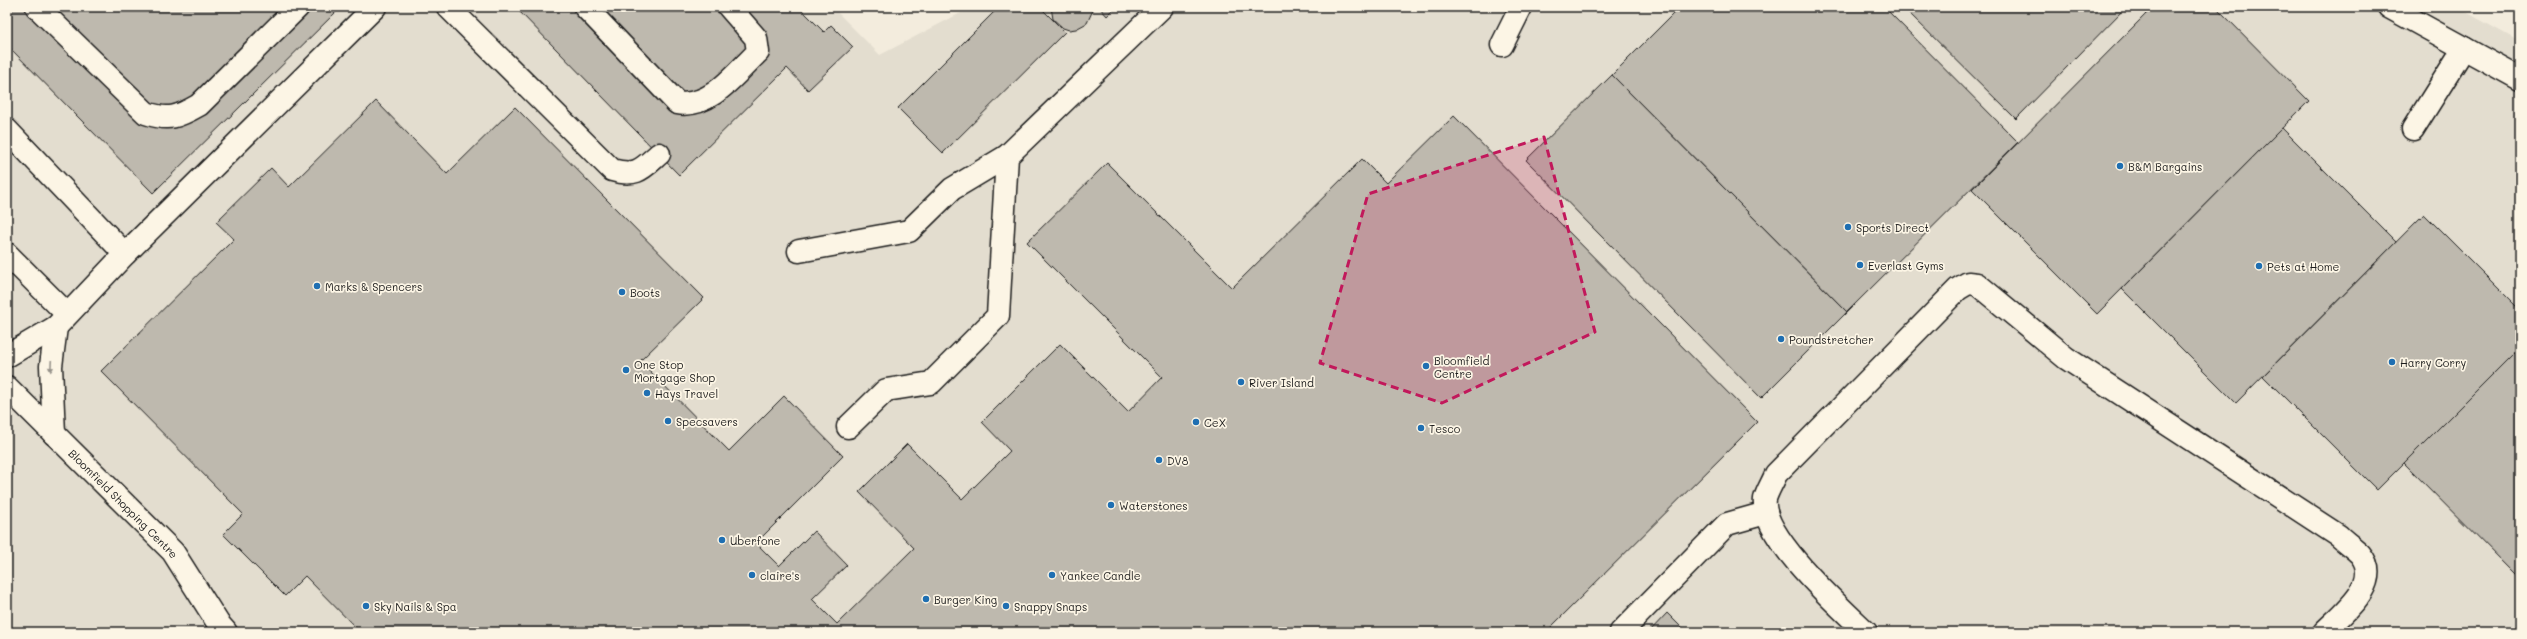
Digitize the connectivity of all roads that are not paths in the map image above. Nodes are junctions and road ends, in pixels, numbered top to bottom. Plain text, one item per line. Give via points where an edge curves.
1 (37, 7) edge
2 (298, 7) edge
3 (375, 7) edge
4 (448, 7) edge
5 (585, 7) edge
6 (729, 7) edge
7 (1162, 7) edge
8 (1521, 7) edge
9 (2389, 7) edge
10 (1502, 45) dead end
11 (2464, 48) junction
12 (2520, 79) edge
13 (2413, 129) dead end
14 (7, 130) edge
15 (660, 154) dead end
16 (1007, 156) junction
17 (799, 252) dead end
18 (7, 254) edge
19 (125, 254) junction
20 (61, 321) junction
21 (7, 356) edge
22 (7, 387) edge
23 (848, 427) dead end
24 (54, 434) junction
25 (1766, 512) junction
26 (226, 632) edge
27 (1621, 632) edge
28 (1866, 632) edge
29 (2324, 632) edge

1 - 2 lane via 146,113 163,119 181,115 199,105
3 - 19 lane
4 - 15 lane via 612,170 626,174 639,171
5 - 6 lane via 676,103 686,105 709,97 758,52 756,38
7 - 16 lane
8 - 10 lane
9 - 11 lane
11 - 12 lane
11 - 13 lane
14 - 19 lane
16 - 17 lane via 952,189 909,231
16 - 23 lane via 998,316 931,383 886,390
18 - 20 lane
19 - 20 lane
20 - 21 lane
20 -> 24 lane via 51,366
22 - 24 lane, Bloomfield Shopping Centre
24 - 26 lane, Bloomfield Shopping Centre via 173,552
25 - 27 lane via 1727,524
25 - 28 lane via 1774,531 1811,579
25 - 29 lane via 1765,499 1776,474 1958,289 1968,283 1977,284 2066,358 2339,536 2360,555 2367,570 2367,581 2356,600

